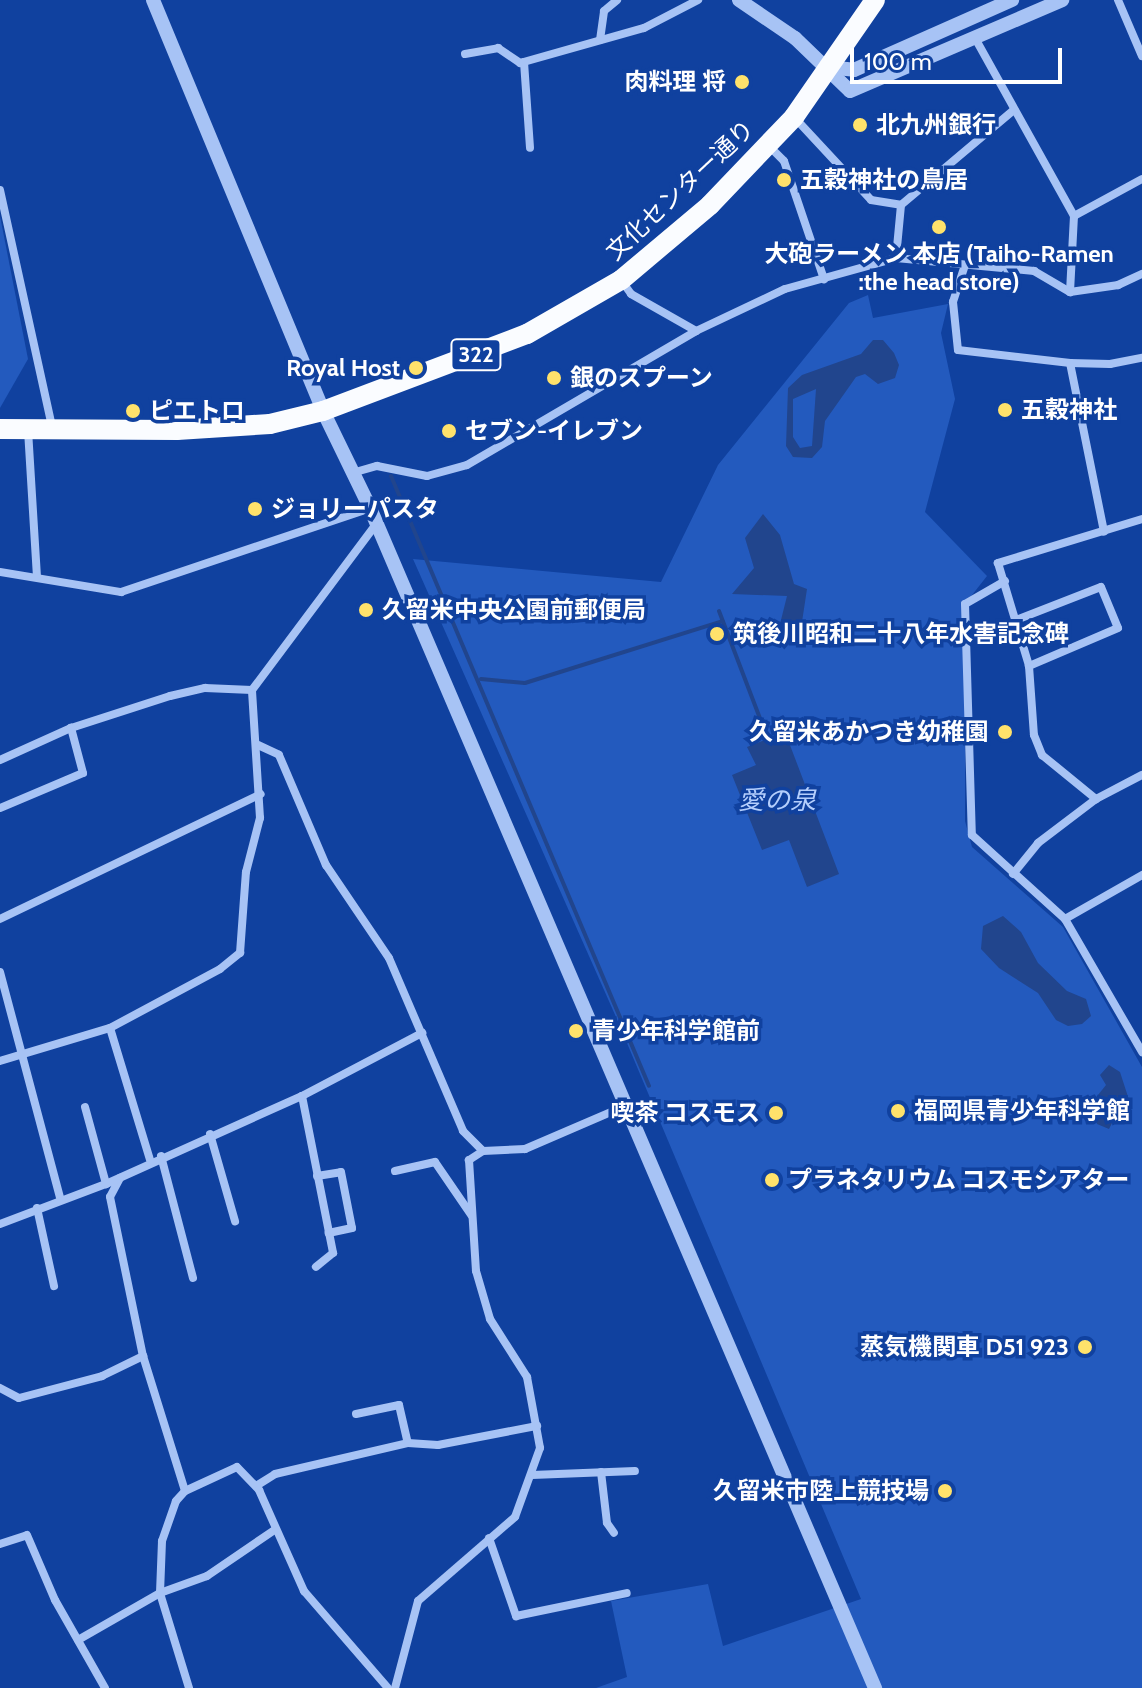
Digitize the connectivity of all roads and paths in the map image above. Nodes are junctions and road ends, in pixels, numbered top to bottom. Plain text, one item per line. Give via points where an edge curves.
1 (153, 0) edge
2 (617, 0) edge
3 (698, 0) edge
4 (739, 0) edge
5 (875, 0) edge
6 (1012, 0) edge
7 (1062, 0) edge
8 (1118, 0) edge
9 (975, 38) junction
10 (600, 40) junction
11 (465, 54) dead end
12 (1142, 56) edge
13 (524, 62) junction
14 (827, 67) junction
15 (1014, 110) junction
16 (794, 117) junction
17 (768, 146) junction
18 (530, 148) dead end
19 (1142, 179) edge
20 (0, 190) edge
21 (901, 205) junction
22 (1074, 216) junction
23 (896, 258) junction
24 (965, 265) junction
25 (1142, 274) edge
26 (824, 279) junction
27 (621, 280) junction
28 (1070, 292) junction
29 (696, 331) junction
30 (1142, 358) edge
31 (1070, 363) junction
32 (323, 411) junction
33 (0, 429) edge
34 (28, 430) junction
35 (53, 430) junction
36 (352, 473) junction
37 (370, 508) junction
38 (1142, 519) edge
39 (376, 524) junction
40 (1104, 532) junction
41 (0, 572) edge
42 (37, 577) junction
43 (1005, 581) junction
44 (1016, 620) junction
45 (1029, 666) junction
46 (252, 690) junction
47 (71, 728) junction
48 (258, 745) junction
49 (0, 760) edge
50 (1142, 775) edge
51 (261, 794) junction
52 (1096, 799) junction
53 (0, 808) edge
54 (1013, 874) junction
55 (1142, 875) edge
56 (0, 919) edge
57 (1065, 919) junction
58 (0, 972) edge
59 (110, 1028) junction
60 (422, 1033) junction
61 (1142, 1052) edge
62 (25, 1054) junction
63 (0, 1061) edge
64 (302, 1096) junction
65 (627, 1105) junction
66 (85, 1107) dead end
67 (210, 1134) junction
68 (483, 1151) junction
69 (161, 1156) junction
70 (150, 1160) junction
71 (395, 1171) dead end
72 (317, 1176) junction
73 (120, 1177) junction
74 (106, 1184) junction
75 (60, 1198) junction
76 (37, 1208) junction
77 (473, 1216) junction
78 (235, 1221) dead end
79 (0, 1224) edge
80 (329, 1233) junction
81 (316, 1267) dead end
82 (193, 1278) dead end
83 (54, 1286) dead end
84 (143, 1356) junction
85 (0, 1388) edge
86 (356, 1414) dead end
87 (537, 1426) junction
88 (408, 1443) junction
89 (635, 1471) dead end
90 (601, 1472) junction
91 (532, 1475) junction
92 (256, 1486) junction
93 (185, 1491) junction
94 (276, 1529) junction
95 (614, 1533) dead end
96 (489, 1538) junction
97 (0, 1544) edge
98 (160, 1593) junction
99 (627, 1593) dead end
100 (78, 1640) junction
101 (105, 1688) edge
102 (189, 1688) edge
103 (388, 1688) edge
104 (395, 1688) edge
105 (875, 1688) edge

1 - 32 street
2 - 10 street via 604,11
3 - 10 street via 644,28
4 - 14 street
5 - 14 highway, 文化センター通り / 322
6 - 14 street via 854,70
7 - 9 street
8 - 12 street
9 - 14 street via 850,91
9 - 15 street
10 - 13 street
11 - 13 street via 498,48
13 - 18 street
14 - 16 highway, 文化センター通り / 322
15 - 21 street
15 - 22 street
16 - 17 highway, 文化センター通り / 322
16 - 21 street via 871,200
17 - 26 street via 784,161
17 - 27 highway, 文化センター通り / 322 via 710,205
19 - 22 street
20 - 35 street
21 - 23 street
22 - 28 street
23 - 24 street
23 - 26 street
24 - 28 street via 1034,271
24 - 31 street via 953,302 958,350
25 - 28 street via 1118,285
26 - 29 street via 785,289
27 - 29 street via 631,294
27 - 32 highway, 文化センター通り / 322 via 527,334
29 - 36 street via 467,465 427,476 377,466
30 - 31 street
31 - 40 street
32 - 35 highway, 文化センター通り / 322 via 230,428
32 - 36 street
33 - 34 highway, 文化センター通り / 322
34 - 35 highway, 文化センター通り / 322
34 - 42 street
36 - 37 street
37 - 39 street
37 - 42 street via 121,592
38 - 40 street
39 - 46 street
39 - 65 street
40 - 43 street via 998,563
41 - 42 street
43 - 44 street
43 - 54 street via 965,604 969,824 977,844
44 - 45 street
44 - 45 street via 1101,587 1118,628
45 - 52 street via 1034,735 1042,755
46 - 47 street via 205,688
46 - 48 street
47 - 49 street
47 - 53 street via 83,773
48 - 51 street
48 - 60 street via 279,755 326,865 389,958
50 - 52 street
51 - 56 street
51 - 59 street via 246,872 240,953
52 - 54 street via 1038,843
54 - 57 street
55 - 57 street
57 - 61 street
58 - 62 street
59 - 62 street
59 - 70 street
60 - 64 street
60 - 68 street via 463,1131
62 - 63 street
62 - 75 street
64 - 67 street
64 - 72 street
65 - 68 street via 525,1149
65 - 105 street
66 - 74 street
67 - 69 street
67 - 78 street
68 - 77 street via 469,1160
69 - 70 street
69 - 82 street
70 - 73 street
71 - 77 street via 435,1162
72 - 80 street
72 - 80 street via 341,1172 352,1228
73 - 74 street
73 - 84 street via 110,1197
74 - 75 street
75 - 76 street
76 - 79 street
76 - 83 street
77 - 87 street via 476,1271 490,1319 527,1377
80 - 81 street via 333,1253
84 - 85 street via 102,1376 19,1398
84 - 93 street
86 - 88 street via 399,1405
87 - 88 street via 438,1445
87 - 91 street via 540,1448
88 - 92 street via 275,1474
89 - 90 street
90 - 91 street
90 - 95 street via 607,1523
91 - 96 street via 522,1508
92 - 93 street via 237,1467
92 - 94 street
93 - 98 street via 162,1541
94 - 98 street via 207,1576
94 - 103 street via 304,1591
96 - 99 street via 516,1616
96 - 104 street via 418,1601
97 - 100 street via 27,1535
98 - 100 street
98 - 102 street
100 - 101 street

